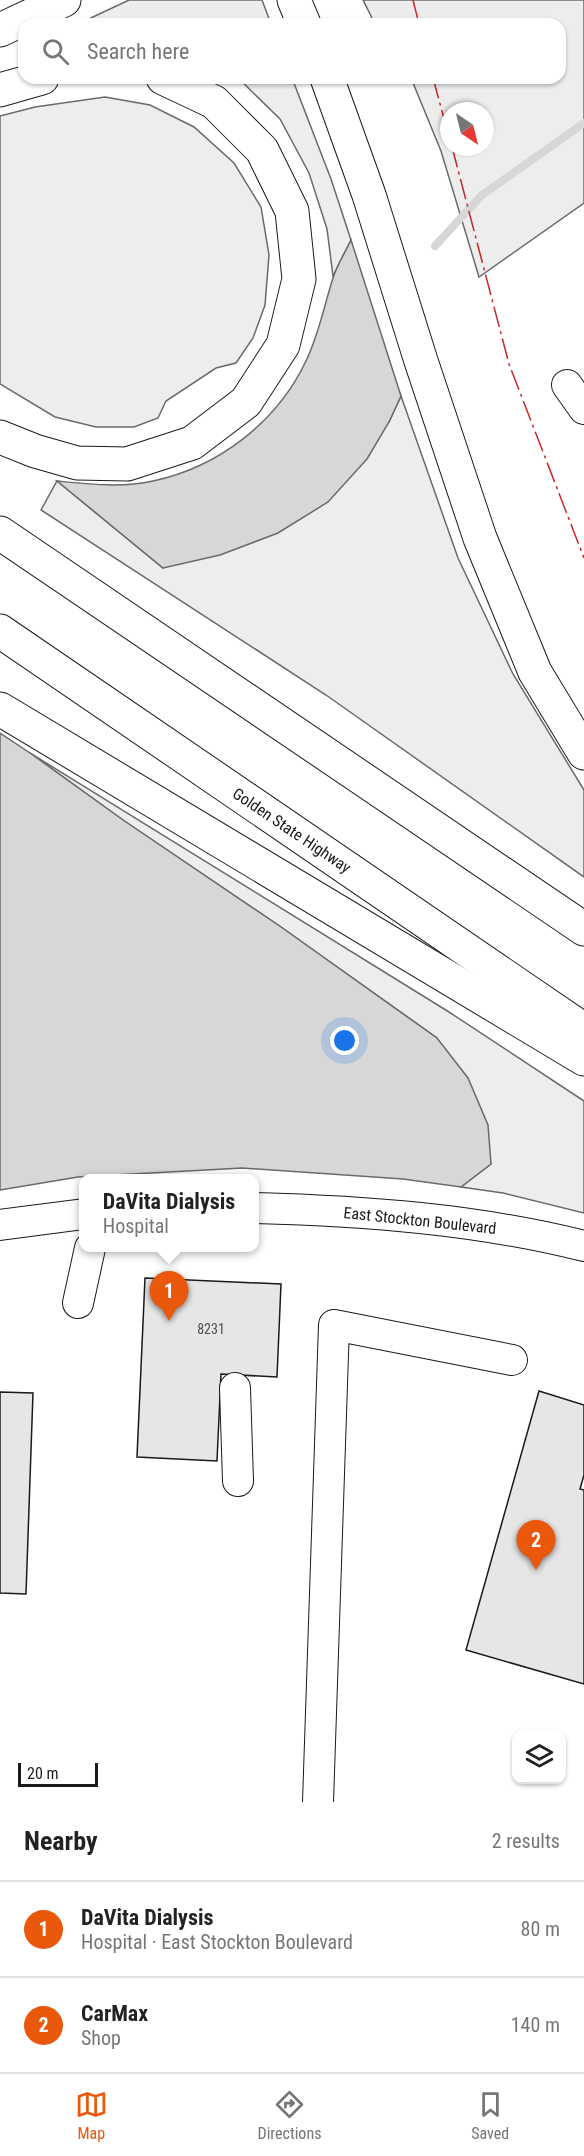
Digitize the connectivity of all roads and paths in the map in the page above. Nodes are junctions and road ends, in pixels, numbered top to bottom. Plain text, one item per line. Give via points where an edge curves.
1 (64, 0) edge
2 (294, 0) edge
3 (26, 18) edge
4 (302, 18) edge
5 (18, 22) edge
6 (0, 30) edge
7 (21, 84) edge
8 (176, 84) edge
9 (329, 84) edge
10 (0, 90) edge
11 (0, 437) edge
12 (0, 533) edge
13 (0, 631) edge
14 (0, 709) edge
15 (584, 753) edge
16 (584, 929) edge
17 (584, 1030) edge
18 (584, 1059) edge
19 (259, 1208) edge
20 (79, 1215) edge
21 (0, 1225) edge
22 (584, 1246) edge
23 (89, 1252) edge
24 (78, 1303) dead end
25 (512, 1360) dead end
26 (235, 1388) dead end
27 (238, 1481) dead end
28 (318, 1802) edge

1 - 3 main road
2 - 4 main road
5 - 6 main road
7 - 10 main road
8 - 11 main road via 214,102 262,150 292,211 299,279 283,345 246,402 192,443 160,454 127,464 77,463 35,452
9 - 15 main road via 480,537 535,672
12 - 16 main road
13 - 17 main road, Golden State Highway
14 - 18 main road
19 - 22 street, East Stockton Boulevard via 393,1215 477,1225
20 - 21 street
23 - 24 street
25 - 28 street via 334,1325
26 - 27 street

